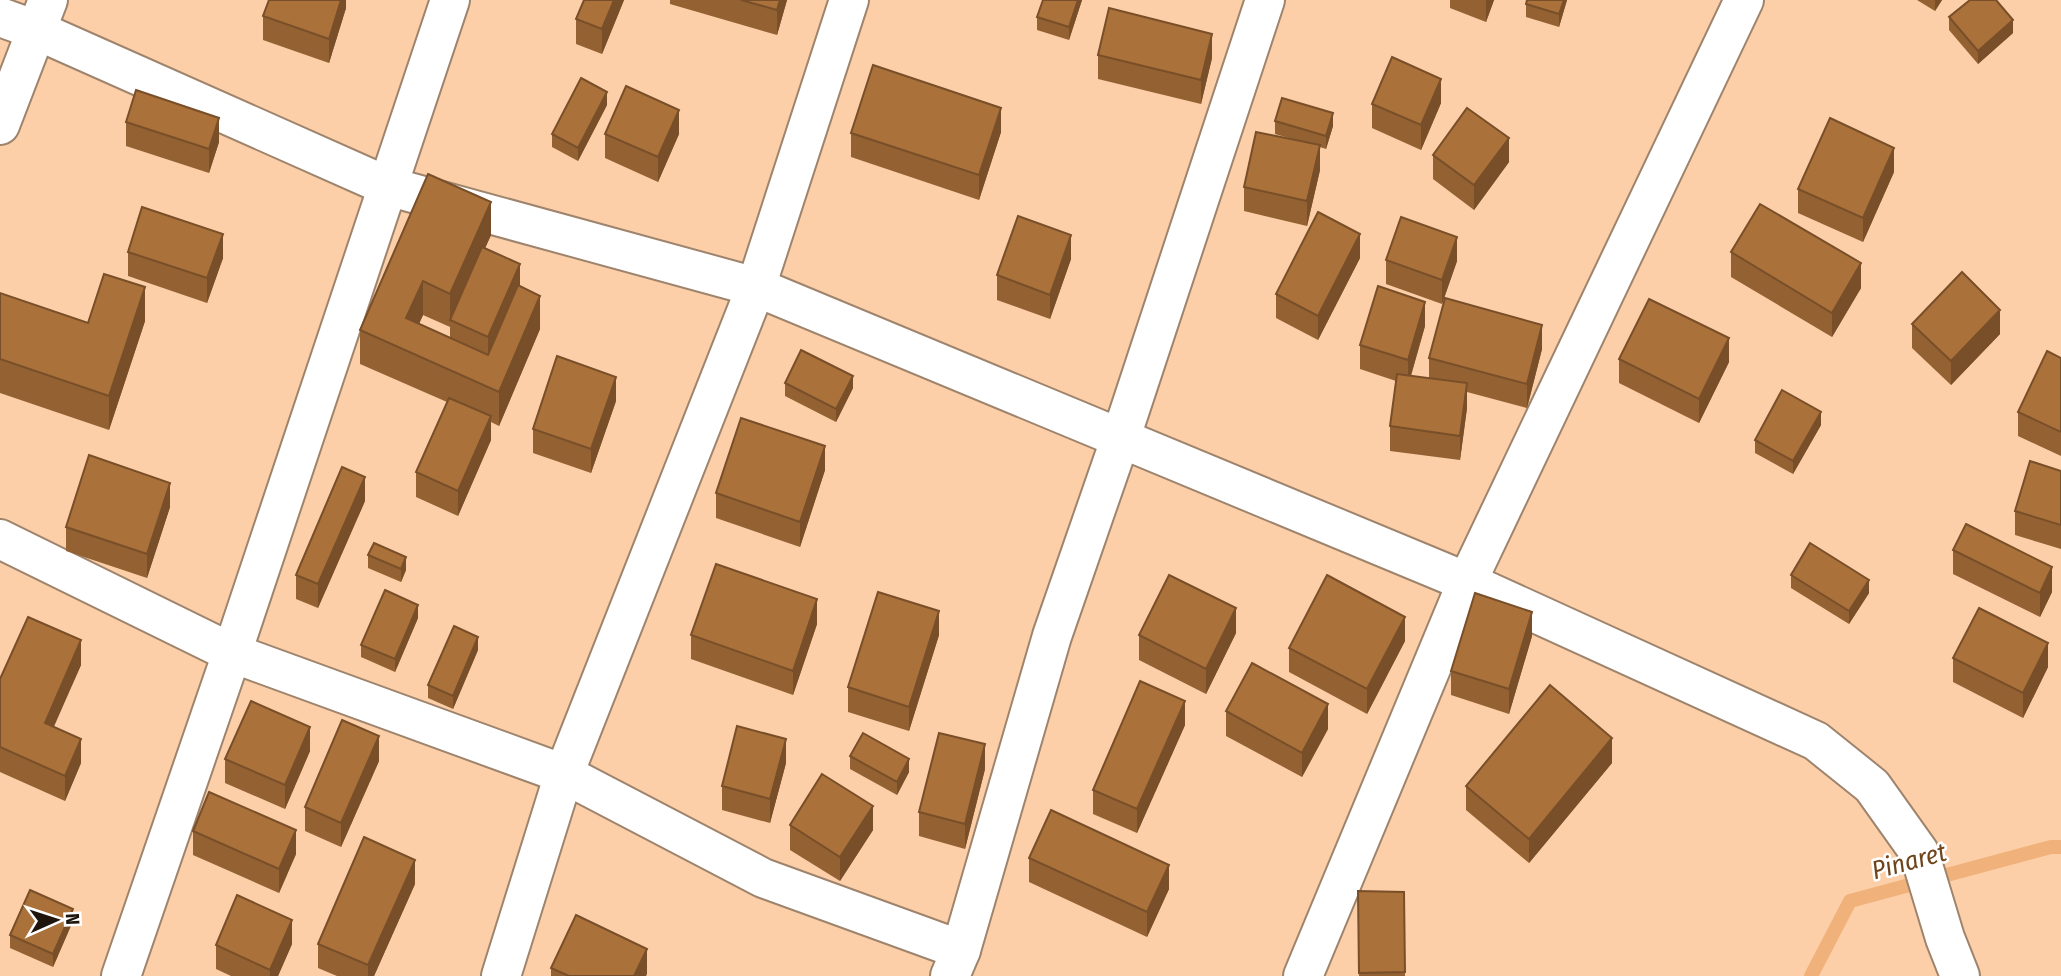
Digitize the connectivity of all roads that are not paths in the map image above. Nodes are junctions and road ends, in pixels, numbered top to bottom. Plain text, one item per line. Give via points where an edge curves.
1 (450, 0) edge
2 (849, 0) edge
3 (1265, 0) edge
4 (1744, 0) edge
5 (42, 15) edge
6 (0, 17) edge
7 (0, 125) edge
8 (387, 186) junction
9 (756, 287) junction
10 (1120, 439) junction
11 (0, 539) edge
12 (1467, 582) junction
13 (232, 653) junction
14 (564, 774) junction
15 (956, 963) edge
16 (121, 976) edge
17 (501, 976) edge
18 (1303, 976) edge
19 (1960, 976) edge

1 - 8 street
2 - 9 street
3 - 10 street
4 - 12 street
5 - 6 street
5 - 7 street
5 - 8 street
8 - 9 street
8 - 13 street
9 - 10 street
9 - 14 street
10 - 12 street
10 - 15 street via 1052,636
11 - 13 street
12 - 18 street
12 - 19 street via 1816,741 1872,786 1919,852
13 - 14 street
13 - 16 street
14 - 15 street via 763,878
14 - 17 street

